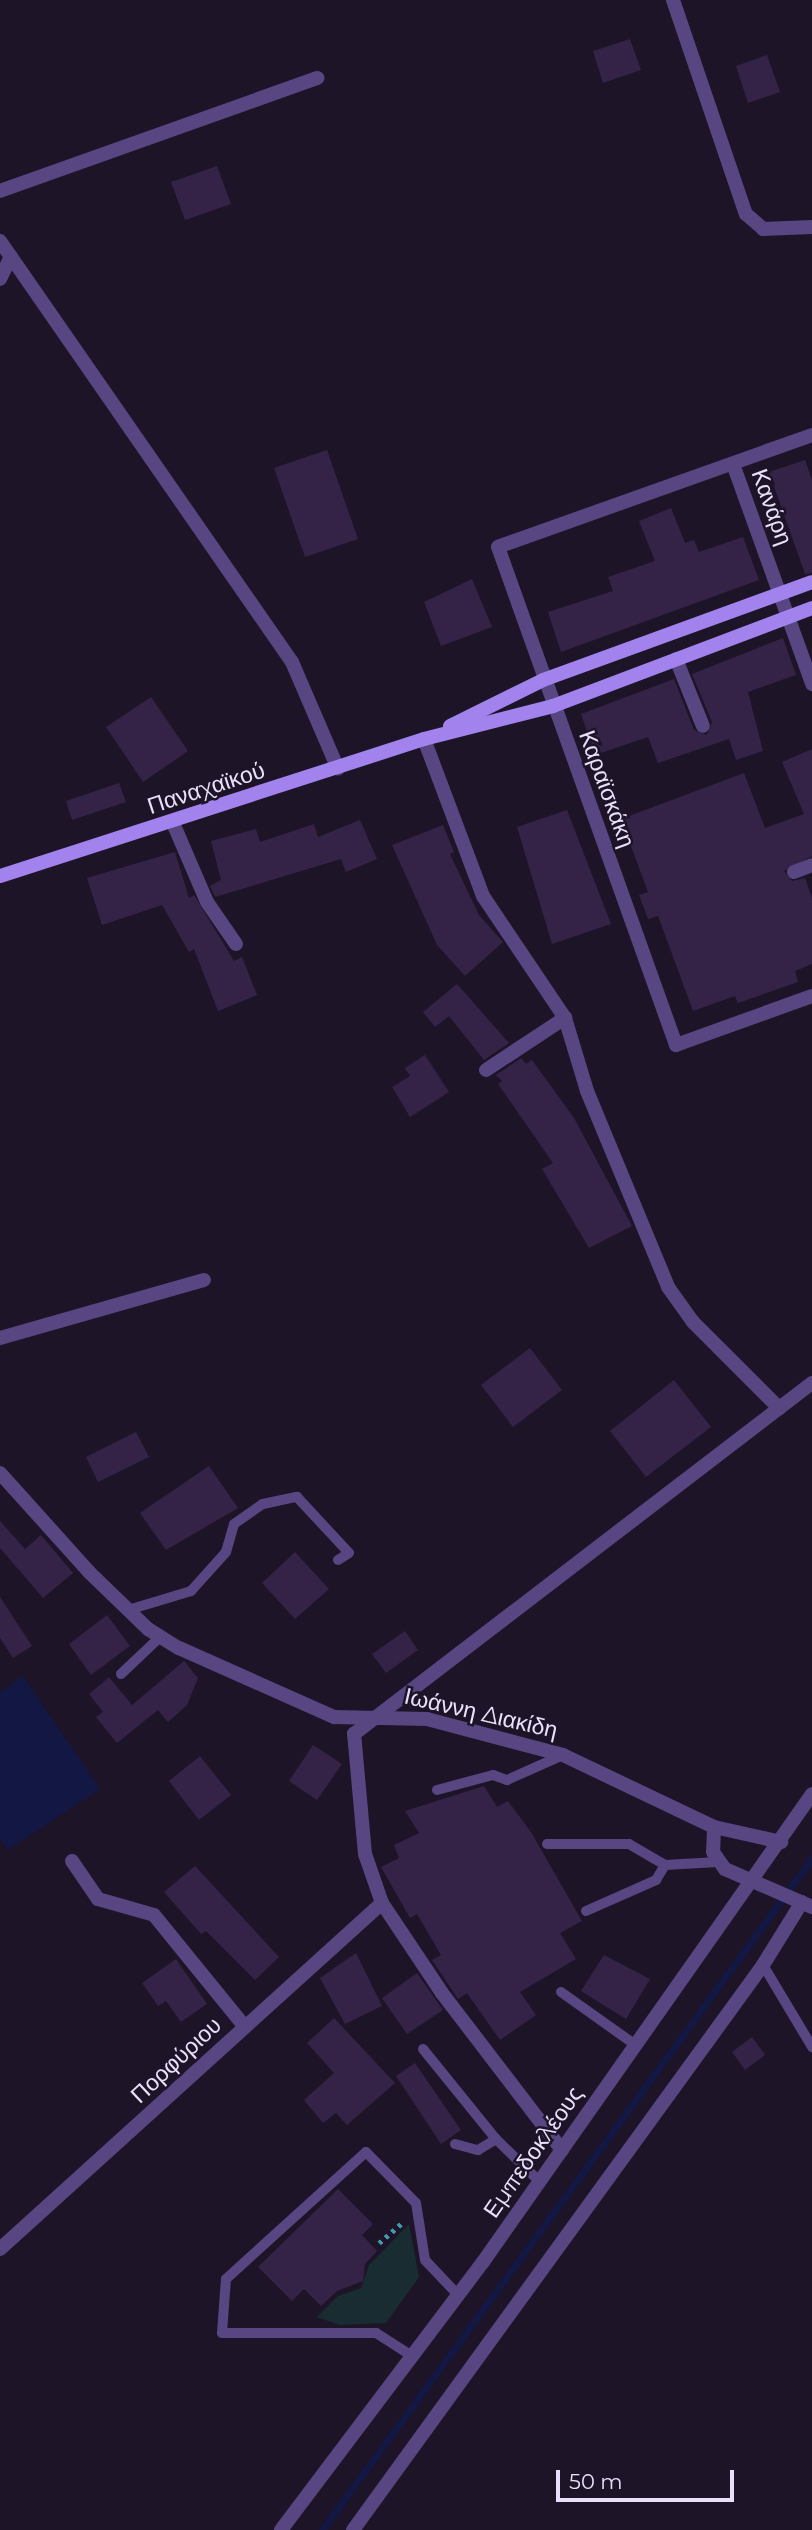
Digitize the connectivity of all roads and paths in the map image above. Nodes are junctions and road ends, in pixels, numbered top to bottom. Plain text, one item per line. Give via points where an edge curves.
1 (673, 0) edge
2 (317, 78) dead end
3 (0, 191) edge
4 (812, 226) edge
5 (0, 241) edge
6 (11, 256) junction
7 (0, 279) edge
8 (812, 435) edge
9 (733, 464) junction
10 (812, 582) edge
11 (779, 593) junction
12 (812, 608) edge
13 (788, 617) junction
14 (676, 659) junction
15 (543, 680) junction
16 (812, 684) edge
17 (552, 706) junction
18 (703, 726) dead end
19 (424, 739) junction
20 (338, 769) junction
21 (173, 823) junction
22 (812, 865) edge
23 (794, 872) dead end
24 (0, 876) edge
25 (236, 944) dead end
26 (812, 996) edge
27 (565, 1018) junction
28 (486, 1070) dead end
29 (204, 1280) dead end
30 (0, 1338) edge
31 (812, 1383) edge
32 (779, 1408) junction
33 (0, 1473) edge
34 (338, 1560) dead end
35 (128, 1609) junction
36 (160, 1637) junction
37 (121, 1674) dead end
38 (377, 1715) junction
39 (564, 1755) junction
40 (437, 1790) dead end
41 (812, 1794) edge
42 (714, 1827) junction
43 (781, 1842) junction
44 (547, 1844) dead end
45 (72, 1861) dead end
46 (718, 1862) junction
47 (665, 1866) junction
48 (752, 1884) junction
49 (382, 1903) junction
50 (807, 1905) edge
51 (586, 1911) dead end
52 (763, 1965) junction
53 (561, 1992) dead end
54 (245, 2027) junction
55 (637, 2046) junction
56 (812, 2047) edge
57 (423, 2049) dead end
58 (496, 2139) junction
59 (455, 2144) dead end
60 (562, 2150) junction
61 (539, 2181) junction
62 (417, 2211) junction
63 (379, 2243) dead end
64 (0, 2249) edge
65 (458, 2295) junction
66 (412, 2356) junction
67 (281, 2530) edge
68 (353, 2530) edge

1 - 4 street via 746,214 764,229
2 - 3 street
5 - 6 street
6 - 7 street
6 - 20 street via 184,513 292,662
8 - 9 street
9 - 11 street, Κανάρη
9 - 15 street, Καραϊσκάκη via 498,547
10 - 11 main road, Παναχαϊκού
11 - 13 street, Κανάρη
11 - 15 main road, Παναχαϊκού
12 - 13 main road, Παναχαϊκού
13 - 14 main road, Παναχαϊκού
13 - 16 street, Κανάρη
14 - 17 main road, Παναχαϊκού
14 - 18 street
15 - 17 street, Καραϊσκάκη
15 - 19 main road, Παναχαϊκού
17 - 19 main road, Παναχαϊκού
17 - 26 street, Καραϊσκάκη via 676,1045
19 - 20 main road, Παναχαϊκού
19 - 27 street via 483,897
20 - 21 main road, Παναχαϊκού
21 - 24 main road, Παναχαϊκού
21 - 25 street via 207,902
22 - 23 street
27 - 28 street
27 - 32 street via 587,1091 668,1287 694,1322
29 - 30 street
31 - 32 street
32 - 38 street
33 - 35 street, Ιωάννη Διακίδη
34 - 35 lane via 349,1553 298,1497 263,1504 234,1524 226,1552 191,1591
35 - 36 street, Ιωάννη Διακίδη
36 - 37 lane
36 - 38 street, Ιωάννη Διακίδη via 316,1711 347,1720
38 - 39 street, Ιωάννη Διακίδη via 427,1719
38 - 49 street via 357,1728 352,1752 365,1854
39 - 40 lane via 507,1780 494,1775
39 - 42 street, Ιωάννη Διακίδη
41 - 43 street, Εμπεδοκλέους
42 - 43 street, Ιωάννη Διακίδη
42 - 46 street
43 - 48 street, Εμπεδοκλέους
44 - 47 lane via 629,1844
45 - 54 street via 98,1899 154,1915
46 - 47 lane
46 - 48 street
47 - 51 lane via 656,1880
48 - 50 street
48 - 55 street, Εμπεδοκλέους
49 - 54 street, Πορφύριου
49 - 60 street via 442,1993
50 - 52 street
52 - 56 lane
52 - 68 street
53 - 55 lane
54 - 64 street, Πορφύριου
55 - 60 street, Εμπεδοκλέους
57 - 58 lane
58 - 59 lane via 478,2150
58 - 61 lane
60 - 61 street, Εμπεδοκλέους
61 - 65 street, Εμπεδοκλέους
62 - 63 path
62 - 65 lane via 425,2260
62 - 66 lane via 416,2203 366,2152 226,2279 222,2333 376,2333
65 - 66 street, Εμπεδοκλέους
66 - 67 street, Εμπεδοκλέους

